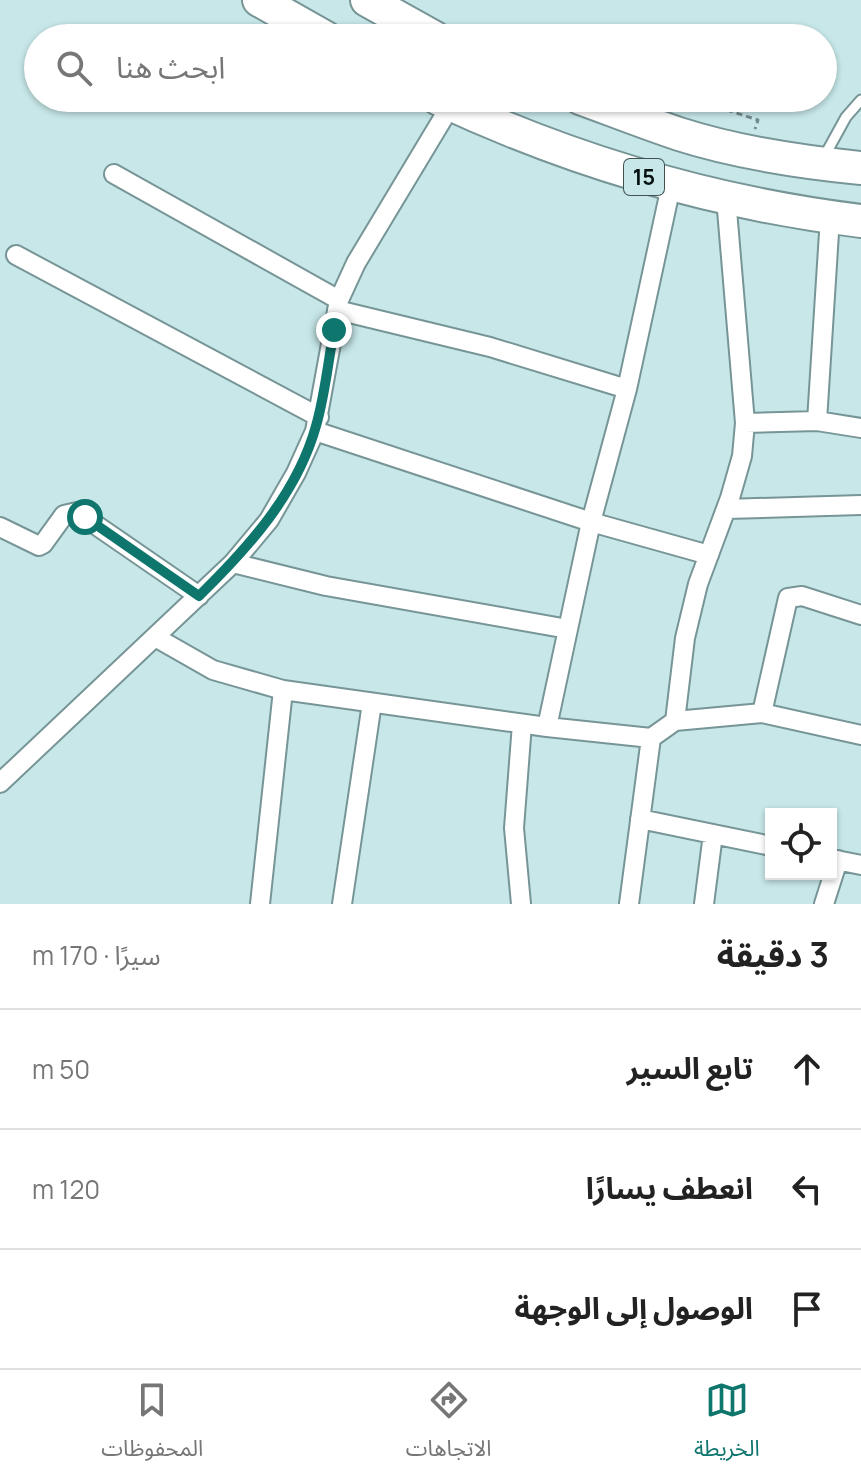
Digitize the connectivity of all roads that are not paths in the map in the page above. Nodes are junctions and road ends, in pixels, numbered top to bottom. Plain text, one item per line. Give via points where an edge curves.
1 (259, 0) edge
2 (367, 0) edge
3 (301, 24) edge
4 (410, 24) edge
5 (861, 100) edge
6 (438, 112) edge
7 (470, 112) edge
8 (619, 112) edge
9 (820, 164) junction
10 (861, 168) edge
11 (114, 174) dead end
12 (671, 186) junction
13 (726, 198) junction
14 (846, 219) edge
15 (16, 255) dead end
16 (338, 305) junction
17 (627, 389) junction
18 (817, 421) junction
19 (745, 423) junction
20 (317, 424) junction
21 (861, 428) edge
22 (861, 505) edge
23 (726, 509) junction
24 (591, 522) junction
25 (0, 527) edge
26 (709, 555) junction
27 (233, 563) junction
28 (199, 596) junction
29 (861, 615) edge
30 (568, 629) junction
31 (155, 637) junction
32 (283, 690) junction
33 (372, 703) junction
34 (762, 713) junction
35 (675, 721) junction
36 (522, 724) junction
37 (547, 727) junction
38 (861, 735) edge
39 (651, 738) junction
40 (4, 772) edge
41 (640, 819) junction
42 (713, 834) junction
43 (765, 845) edge
44 (837, 860) edge
45 (861, 865) edge
46 (829, 880) edge
47 (260, 904) edge
48 (342, 904) edge
49 (521, 904) edge
50 (629, 904) edge
51 (704, 904) edge
52 (824, 904) edge

1 - 3 highway
2 - 4 highway
5 - 9 lane
6 - 16 street
7 - 12 highway, 15
8 - 9 highway, 15 via 719,145
9 - 10 highway, 15
11 - 16 street
12 - 13 highway, 15
12 - 17 street
13 - 14 highway, 15
13 - 19 street
14 - 18 street
15 - 20 street
16 - 17 street
16 - 20 street
17 - 24 street
18 - 19 street
18 - 21 street
19 - 23 street via 742,456
20 - 24 street
20 - 27 street via 269,520
22 - 23 street
23 - 26 street
24 - 26 street
24 - 30 street
25 - 28 street via 39,546 64,515 77,512
26 - 35 street via 685,638
27 - 28 street
27 - 30 street via 326,586
28 - 31 street
29 - 34 street via 802,596 788,598
30 - 37 street
31 - 32 street via 213,670
31 - 40 street
32 - 33 street
32 - 47 street
33 - 36 street
33 - 48 street
34 - 35 street
34 - 38 street
35 - 39 street
36 - 37 street
36 - 49 street via 514,828
37 - 39 street
39 - 41 street
41 - 42 street
41 - 50 street
42 - 43 street
42 - 51 street
44 - 45 street
46 - 52 street

